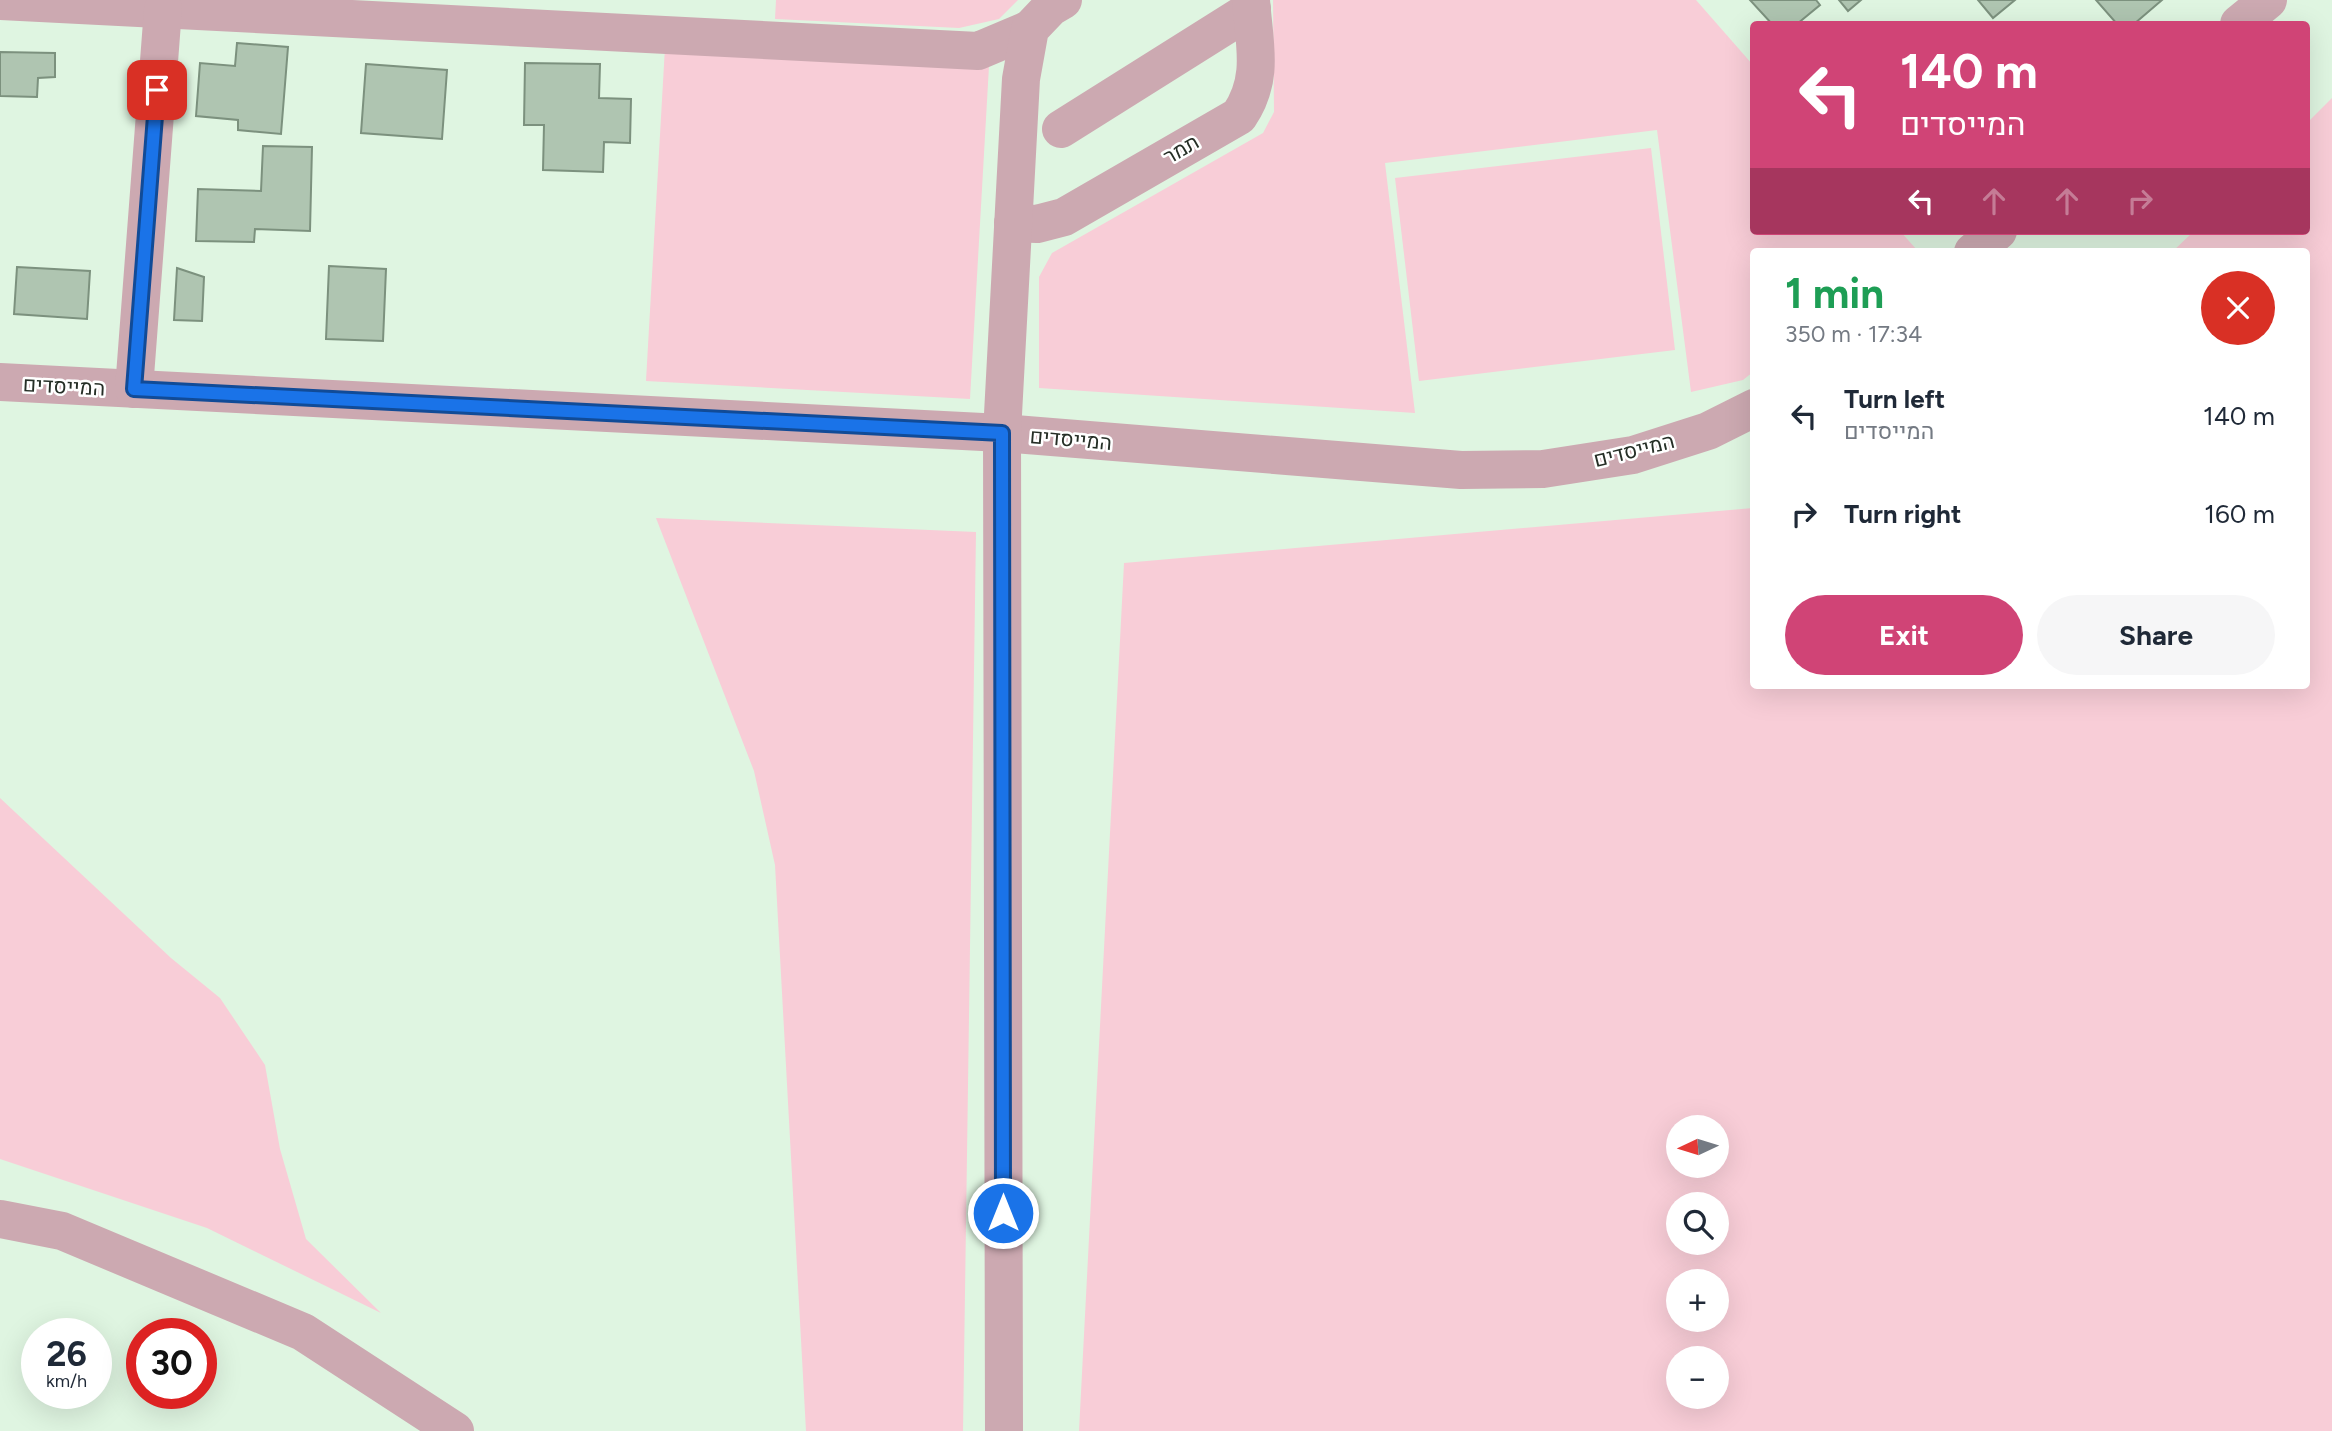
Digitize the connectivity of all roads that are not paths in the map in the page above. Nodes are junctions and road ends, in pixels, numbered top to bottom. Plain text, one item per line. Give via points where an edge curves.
1 (1063, 0) edge
2 (2268, 0) edge
3 (0, 1) edge
4 (1251, 5) edge
5 (163, 9) junction
6 (572, 15) edge
7 (2243, 21) edge
8 (1030, 29) junction
9 (1061, 130) dead end
10 (1013, 223) junction
11 (1993, 235) edge
12 (1978, 248) edge
13 (0, 382) edge
14 (134, 389) junction
15 (1750, 410) edge
16 (1002, 433) junction
17 (0, 1219) edge
18 (455, 1431) edge
19 (1004, 1431) edge

1 - 8 street
2 - 7 street
3 - 5 street
4 - 9 street
4 - 10 street, תמר via 1256,75 1251,99 1239,116 1064,217 1037,224
5 - 6 street
5 - 14 street
6 - 8 street via 978,51
8 - 10 street via 1021,79
10 - 16 street
11 - 12 street
13 - 14 street, המייסדים
14 - 16 street, המייסדים
15 - 16 street, המייסדים via 1708,431 1633,455 1543,469 1461,470
16 - 19 street
17 - 18 street via 62,1231 303,1332

